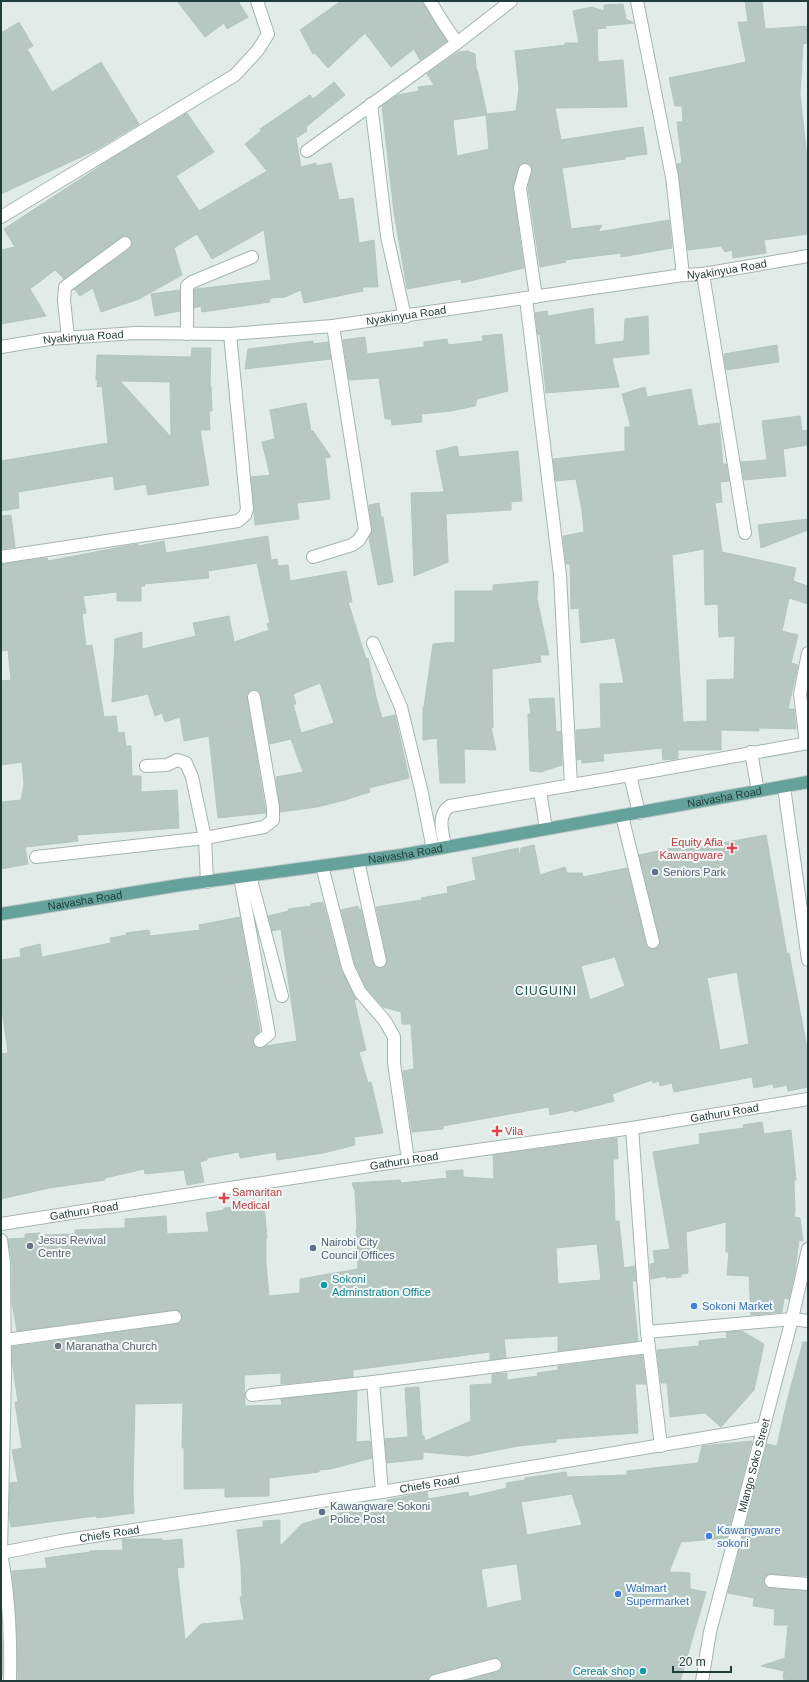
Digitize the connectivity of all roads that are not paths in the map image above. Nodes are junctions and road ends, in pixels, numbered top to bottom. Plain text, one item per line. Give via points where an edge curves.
1 (256, 1) edge
2 (430, 1) edge
3 (512, 1) edge
4 (637, 1) edge
5 (457, 43) junction
6 (371, 104) junction
7 (307, 151) dead end
8 (525, 170) dead end
9 (1, 217) edge
10 (125, 243) dead end
11 (808, 256) edge
12 (252, 257) dead end
13 (703, 274) junction
14 (682, 275) junction
15 (531, 298) junction
16 (405, 317) junction
17 (333, 326) junction
18 (187, 334) junction
19 (230, 334) junction
20 (68, 338) junction
21 (1, 347) edge
22 (746, 533) dead end
23 (1, 557) edge
24 (313, 557) dead end
25 (373, 643) dead end
26 (808, 653) edge
27 (254, 697) dead end
28 (807, 743) edge
29 (752, 752) junction
30 (146, 766) dead end
31 (630, 775) junction
32 (808, 782) edge
33 (571, 785) junction
34 (784, 786) junction
35 (540, 791) junction
36 (758, 791) junction
37 (639, 813) junction
38 (622, 816) junction
39 (546, 829) junction
40 (205, 838) junction
41 (445, 847) junction
42 (432, 849) junction
43 (36, 858) dead end
44 (358, 861) junction
45 (322, 866) junction
46 (245, 876) junction
47 (207, 882) junction
48 (1, 914) edge
49 (653, 942) dead end
50 (808, 960) edge
51 (380, 961) dead end
52 (282, 996) dead end
53 (260, 1041) dead end
54 (808, 1098) edge
55 (632, 1128) junction
56 (408, 1160) junction
57 (1, 1224) edge
58 (1, 1240) edge
59 (808, 1249) edge
60 (175, 1317) dead end
61 (792, 1318) junction
62 (808, 1321) edge
63 (647, 1332) junction
64 (5, 1340) junction
65 (648, 1347) junction
66 (373, 1382) junction
67 (252, 1395) dead end
68 (763, 1428) junction
69 (661, 1446) junction
70 (382, 1492) junction
71 (1, 1553) edge
72 (771, 1581) dead end
73 (808, 1584) edge
74 (495, 1665) dead end
75 (10, 1681) edge
76 (435, 1681) edge
77 (702, 1681) edge

1 - 9 street via 268,34 258,50 235,75
2 - 5 street
3 - 5 street
4 - 14 street via 672,177
5 - 6 street
6 - 7 street
6 - 16 street via 387,236
8 - 15 street via 520,188
10 - 20 street via 65,287
11 - 13 street, Nyakinyua Road
12 - 18 street via 187,286
13 - 14 street, Nyakinyua Road
13 - 22 street
14 - 15 street, Nyakinyua Road
15 - 16 street, Nyakinyua Road
15 - 33 street via 560,575
16 - 17 street, Nyakinyua Road
17 - 19 street, Nyakinyua Road
17 - 24 street via 365,530 359,540 352,545
18 - 19 street, Nyakinyua Road
18 - 20 street, Nyakinyua Road via 135,333
19 - 23 street via 247,509 238,521
20 - 21 street, Nyakinyua Road
25 - 42 street via 400,707 421,789
26 - 28 street via 800,694
27 - 40 street via 273,807 272,820 264,827
28 - 29 street
29 - 31 street
29 - 36 street
30 - 40 street via 167,765 177,760 186,763 192,777
31 - 33 street
31 - 37 street
32 - 34 main road, Naivasha Road
33 - 35 street
34 - 36 main road, Naivasha Road
34 - 50 street
35 - 39 street
35 - 41 street via 450,806 444,810 441,818
36 - 37 main road, Naivasha Road
37 - 38 main road, Naivasha Road
38 - 39 main road, Naivasha Road
38 - 49 street
39 - 41 main road, Naivasha Road
40 - 43 street
40 - 47 street
41 - 42 main road, Naivasha Road
42 - 44 main road, Naivasha Road
44 - 45 main road, Naivasha Road
44 - 51 street
45 - 46 main road, Naivasha Road
45 - 56 street via 348,967 360,992 394,1037 394,1063
46 - 47 main road, Naivasha Road
46 - 52 street
46 - 53 street via 269,1034
47 - 48 main road, Naivasha Road
54 - 55 street, Gathuru Road
55 - 56 street, Gathuru Road
55 - 63 street
56 - 57 street, Gathuru Road
58 - 64 street via 4,1263
59 - 61 street, Mlango Soko Street
60 - 64 street
61 - 62 street
61 - 63 street
61 - 68 street, Mlango Soko Street
63 - 65 street
64 - 71 street
65 - 66 street
65 - 69 street
66 - 67 street
66 - 70 street
68 - 69 street, Chiefs Road
68 - 77 street, Mlango Soko Street via 710,1632
69 - 70 street, Chiefs Road
70 - 71 street, Chiefs Road via 61,1541
71 - 75 street via 5,1572
72 - 73 street
74 - 76 street

